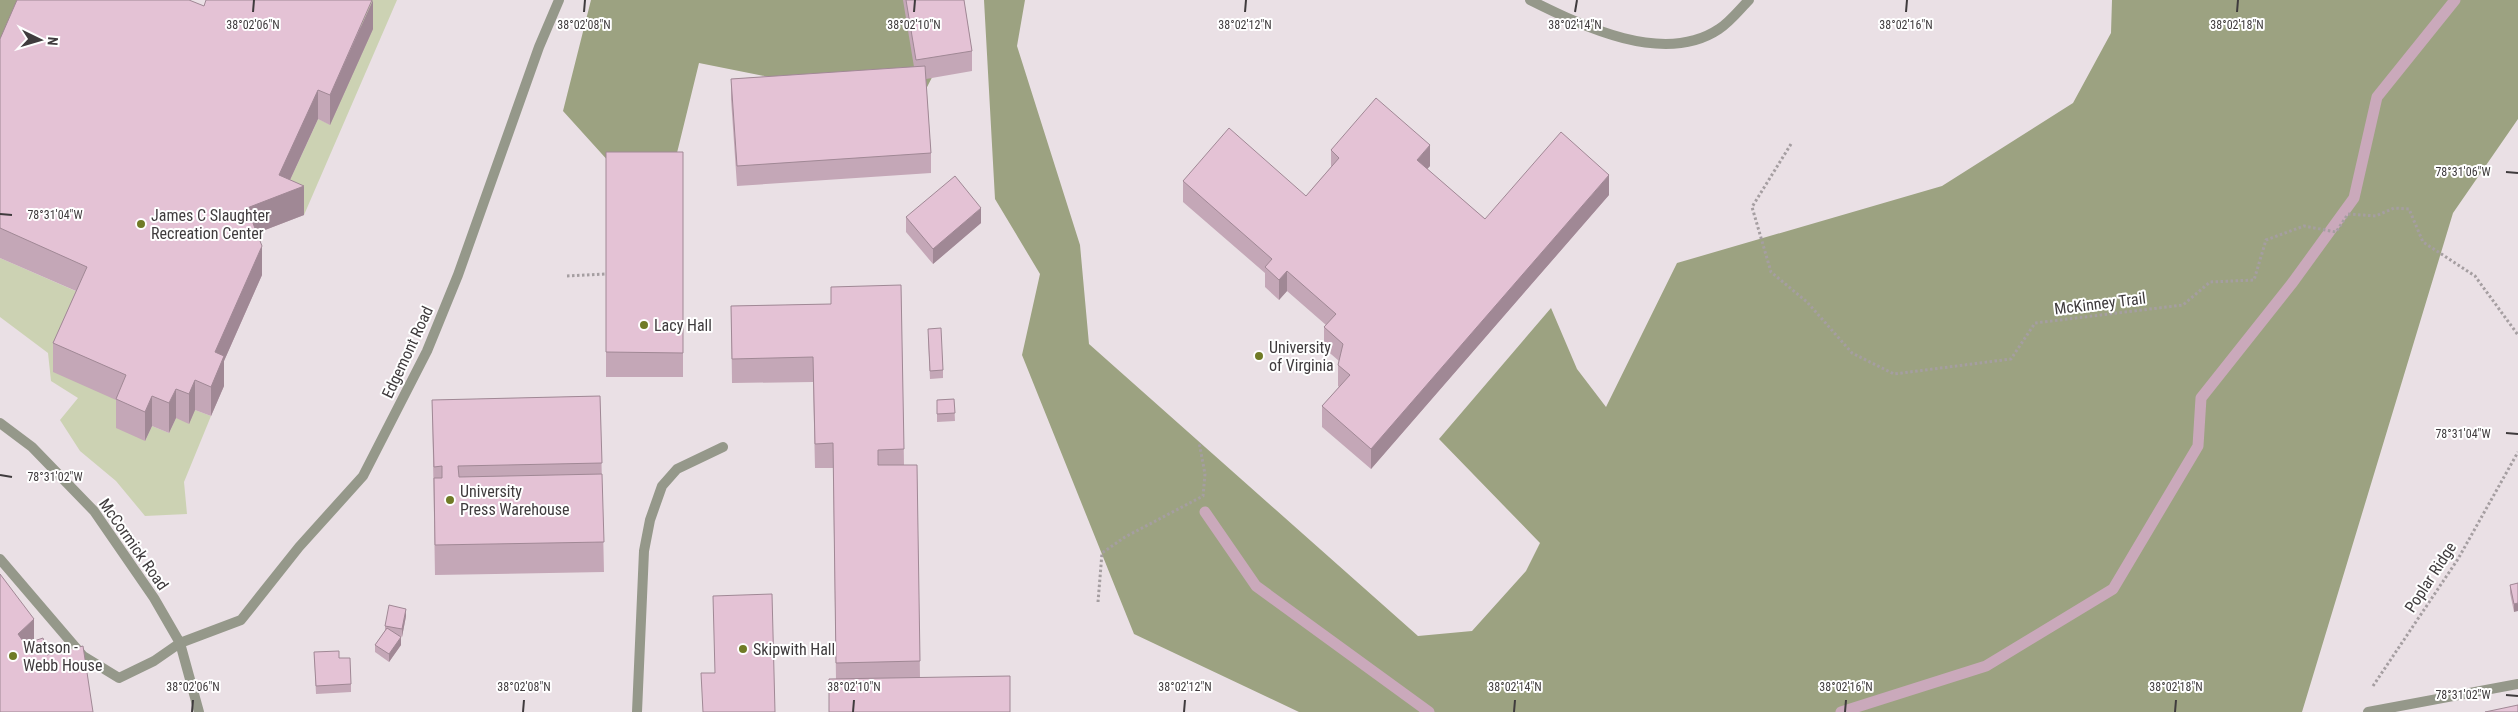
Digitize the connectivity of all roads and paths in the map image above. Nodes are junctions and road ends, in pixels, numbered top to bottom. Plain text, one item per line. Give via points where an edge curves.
1 (559, 0) edge
2 (1530, 0) edge
3 (1749, 0) edge
4 (1791, 144) dead end
5 (606, 274) edge
6 (567, 276) dead end
7 (2518, 335) edge
8 (0, 423) edge
9 (1199, 442) dead end
10 (723, 447) dead end
11 (2518, 452) edge
12 (0, 559) edge
13 (1098, 602) dead end
14 (180, 643) junction
15 (2518, 684) edge
16 (2372, 688) dead end
17 (199, 712) edge
18 (637, 712) edge
19 (2368, 712) edge

1 - 14 street, Edgemont Road via 427,352 363,476 299,547 241,620
2 - 3 street via 1615,36 1665,45 1694,42 1719,29
4 - 7 path, McKinney Trail via 1752,207 1771,272 1807,302 1852,353 1894,374 2012,359 2035,323 2183,305 2210,282 2254,280 2266,240 2304,226 2336,232 2348,214 2376,216 2394,208 2409,209 2423,242 2474,276
5 - 6 path
8 - 14 street, McCormick Road via 32,447 94,511 154,598
9 - 13 path via 1205,474 1203,496 1125,537 1102,553
10 - 18 street via 677,469 662,486 650,520 644,551
11 - 16 path, Poplar Ridge via 2458,559
12 - 14 street, Edgemont Road via 83,656 119,678 154,661
14 - 17 street, McCormick Road
15 - 19 street

